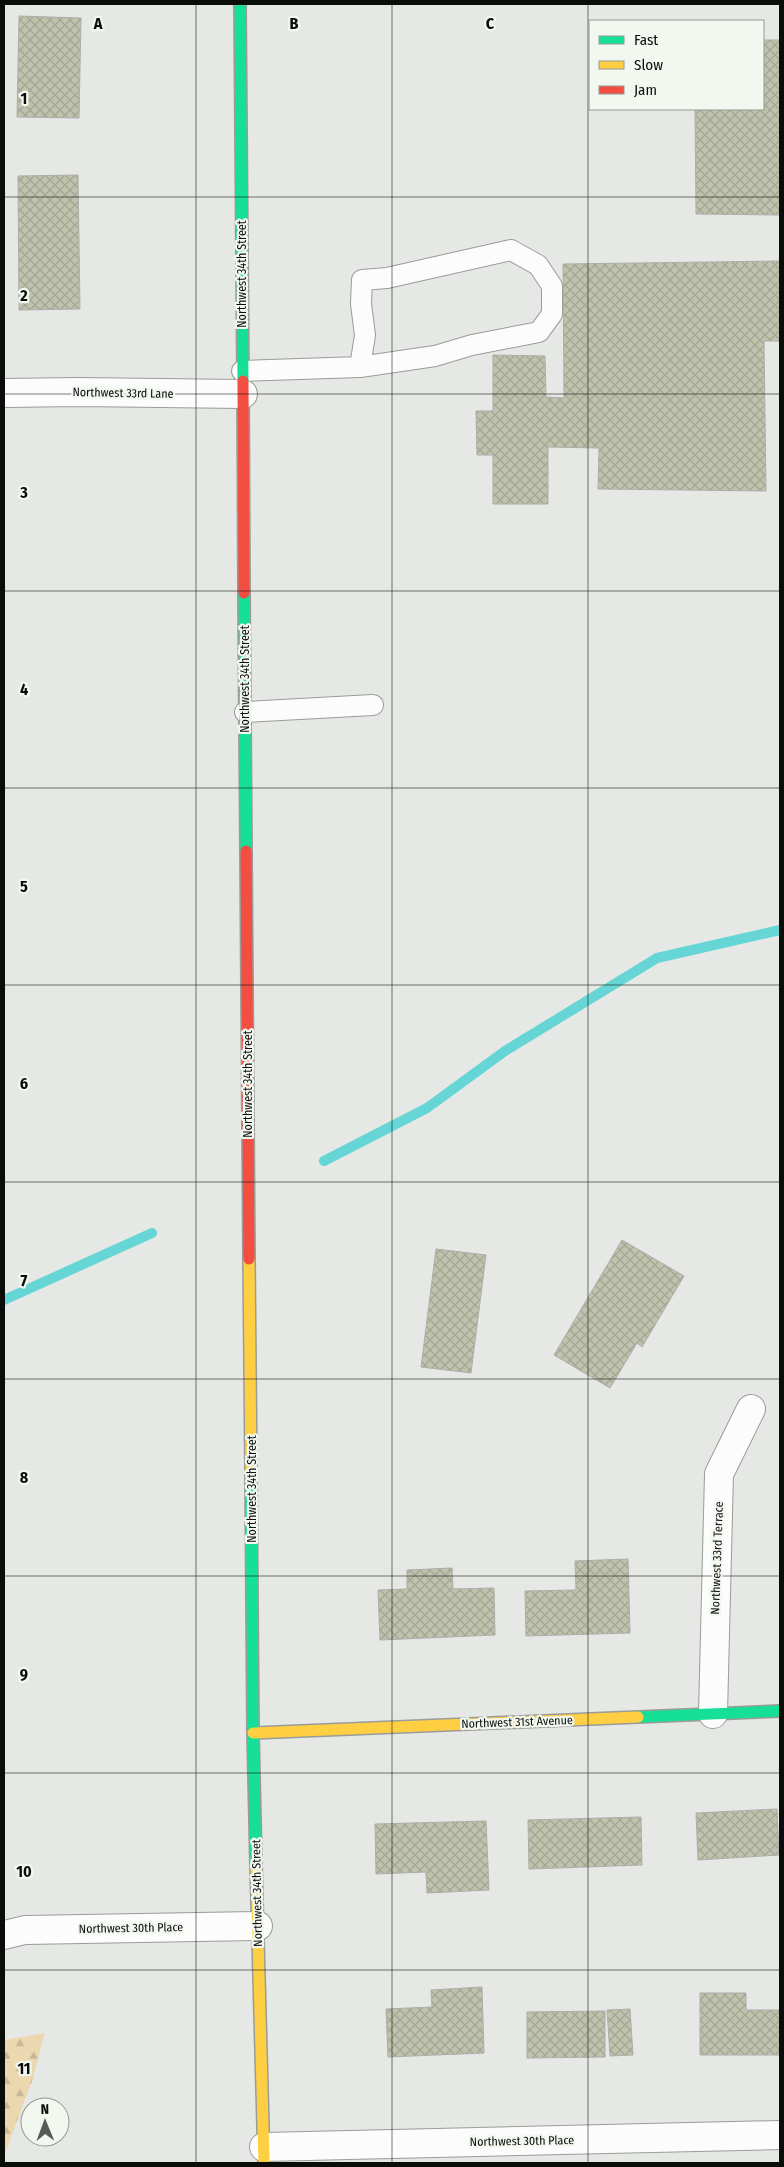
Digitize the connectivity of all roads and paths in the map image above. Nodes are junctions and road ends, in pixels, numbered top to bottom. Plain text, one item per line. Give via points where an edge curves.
1 (240, 4) edge
2 (360, 367) junction
3 (243, 383) junction
4 (4, 393) edge
5 (374, 705) dead end
6 (245, 712) junction
7 (751, 1409) dead end
8 (780, 1711) edge
9 (713, 1714) junction
10 (253, 1733) junction
11 (258, 1926) junction
12 (4, 1935) edge
13 (780, 2135) edge
14 (264, 2155) edge

1 - 3 main road, Northwest 34th Street
2 - 2 lane via 435,356 539,332 552,314 552,286 538,265 511,250 387,278 362,280 361,304 366,335
2 - 3 lane
3 - 4 street, Northwest 33rd Lane
3 - 6 main road, Northwest 34th Street
5 - 6 lane
6 - 10 main road, Northwest 34th Street
7 - 9 street, Northwest 33rd Terrace via 719,1474
8 - 9 main road, Northwest 31st Avenue
9 - 10 main road, Northwest 31st Avenue
10 - 11 main road, Northwest 34th Street
11 - 12 street, Northwest 30th Place via 25,1930
11 - 14 main road, Northwest 34th Street
13 - 14 street, Northwest 30th Place

